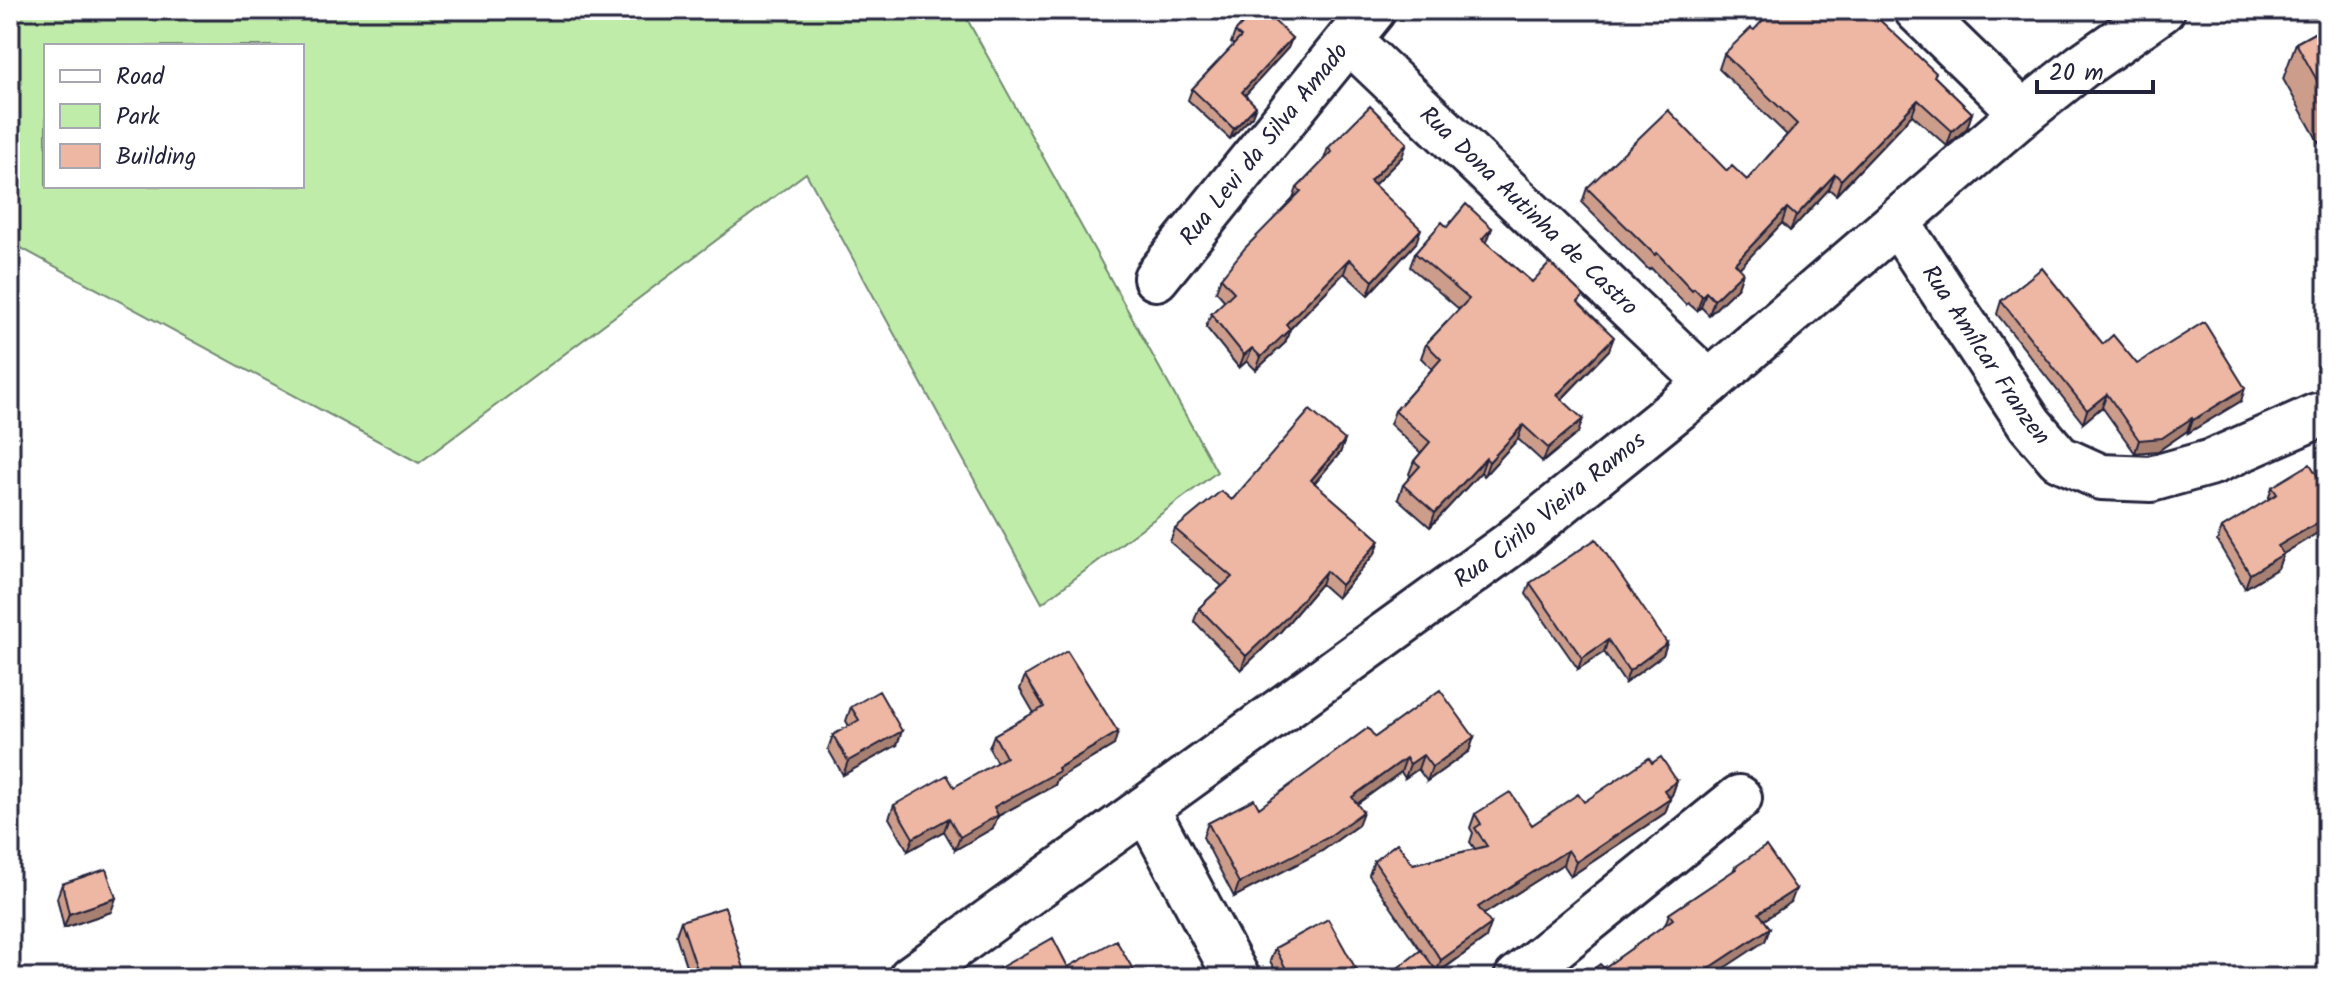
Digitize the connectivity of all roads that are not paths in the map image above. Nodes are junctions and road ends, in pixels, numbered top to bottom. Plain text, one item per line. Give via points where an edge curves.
1 (1917, 10) edge
2 (2162, 10) edge
3 (1361, 25) edge
4 (2023, 113) junction
5 (1897, 222) junction
6 (1156, 278) dead end
7 (1709, 383) junction
8 (2317, 416) dead end
9 (1739, 798) dead end
10 (1146, 808) junction
11 (911, 978) edge
12 (1237, 978) edge
13 (1517, 978) edge

1 - 4 street
2 - 4 street, Rua Cirilo Vieira Ramos
3 - 6 street, Rua Levi da Silva Amado
3 - 7 street, Rua Dona Autinha de Castro
4 - 5 street, Rua Cirilo Vieira Ramos
5 - 7 street, Rua Cirilo Vieira Ramos
5 - 8 street, Rua Amílcar Franzen via 2030,424 2059,458 2101,477 2151,479 2212,462
7 - 10 street, Rua Cirilo Vieira Ramos via 1509,545
9 - 13 street
10 - 11 street, Rua Cirilo Vieira Ramos
10 - 12 street

